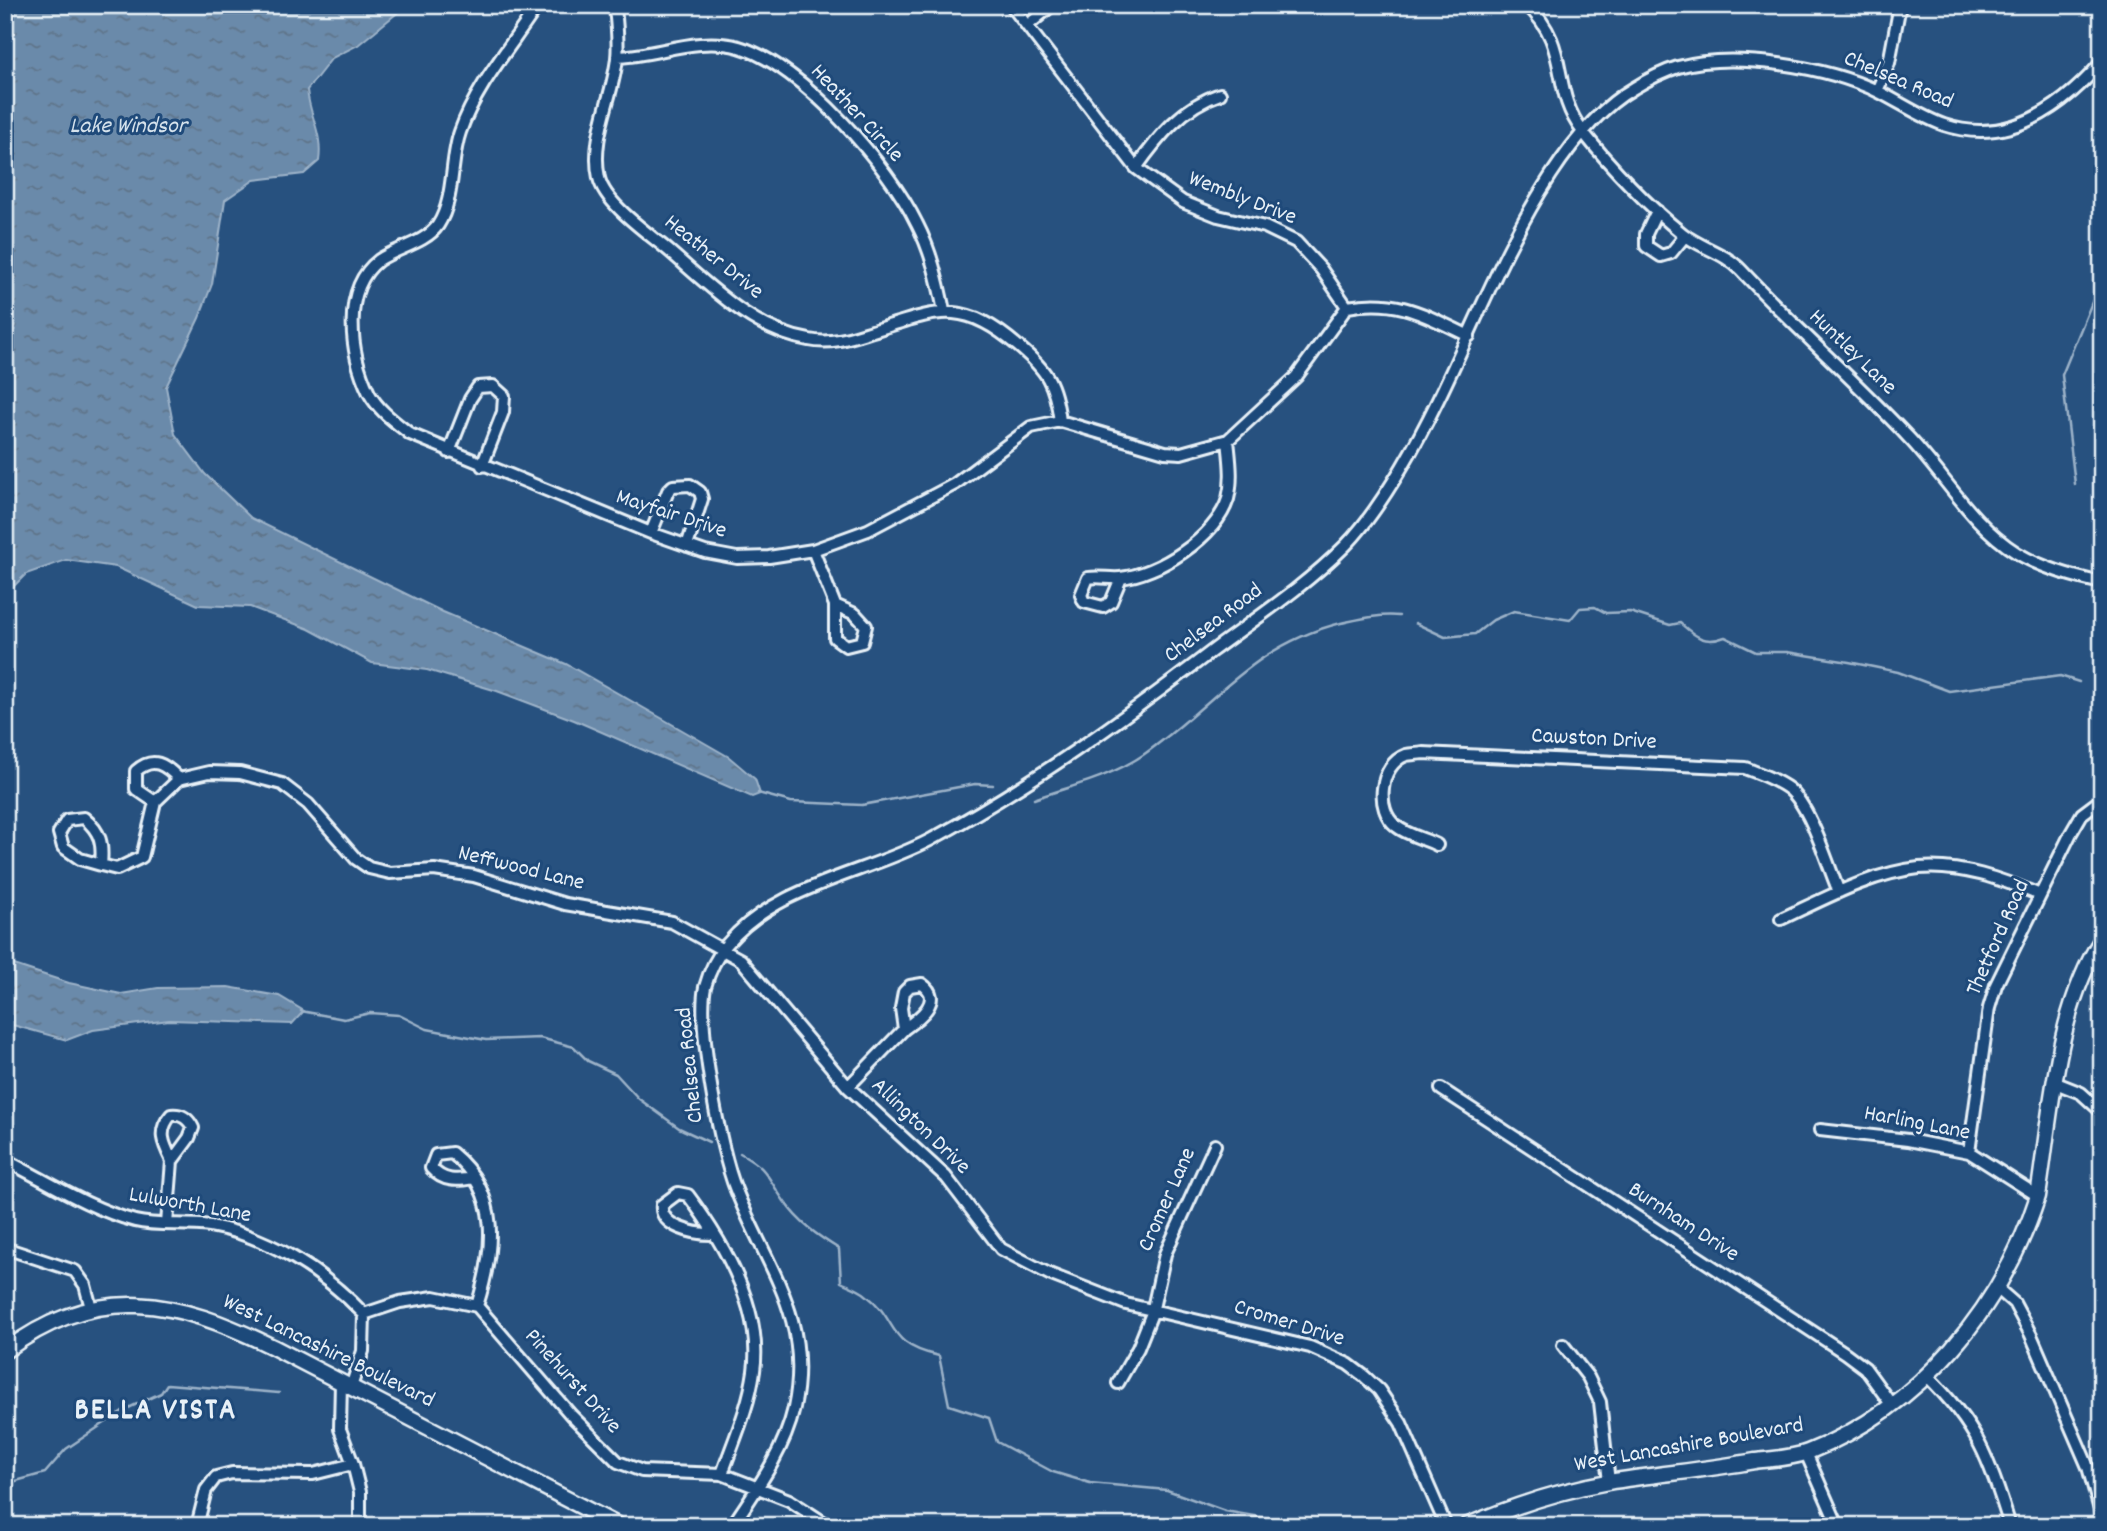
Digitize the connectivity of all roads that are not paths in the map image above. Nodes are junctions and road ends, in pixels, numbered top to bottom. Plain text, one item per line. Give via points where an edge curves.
1 (538, 5) edge
2 (615, 5) edge
3 (1011, 5) edge
4 (1052, 5) edge
5 (1527, 5) edge
6 (1900, 5) edge
7 (1027, 26) junction
8 (618, 57) junction
9 (2102, 62) edge
10 (1877, 91) junction
11 (1220, 94) dead end
12 (1584, 132) junction
13 (1136, 168) junction
14 (1657, 211) junction
15 (1685, 236) junction
16 (1347, 307) junction
17 (944, 311) junction
18 (1469, 335) junction
19 (1060, 421) junction
20 (1228, 440) junction
21 (449, 452) junction
22 (482, 466) junction
23 (651, 533) junction
24 (687, 546) junction
25 (813, 550) junction
26 (1121, 578) dead end
27 (2102, 583) edge
28 (835, 605) dead end
29 (178, 779) junction
30 (2102, 799) edge
31 (155, 802) junction
32 (1437, 845) dead end
33 (101, 865) junction
34 (1839, 892) junction
35 (2040, 895) junction
36 (1782, 919) dead end
37 (2102, 939) edge
38 (723, 949) junction
39 (904, 1029) dead end
40 (2056, 1083) junction
41 (848, 1087) junction
42 (1441, 1089) dead end
43 (2102, 1112) edge
44 (1820, 1130) dead end
45 (1215, 1145) dead end
46 (1969, 1152) junction
47 (5, 1160) edge
48 (172, 1161) dead end
49 (474, 1178) dead end
50 (2038, 1196) junction
51 (167, 1224) junction
52 (712, 1234) junction
53 (5, 1248) edge
54 (1998, 1289) junction
55 (477, 1306) junction
56 (91, 1308) junction
57 (1152, 1313) junction
58 (364, 1314) junction
59 (1563, 1345) dead end
60 (5, 1351) edge
61 (1927, 1376) junction
62 (1118, 1383) dead end
63 (346, 1385) junction
64 (1891, 1404) junction
65 (1806, 1453) junction
66 (353, 1464) junction
67 (722, 1474) junction
68 (1609, 1482) junction
69 (758, 1487) junction
70 (2102, 1517) edge
71 (1496, 1520) edge
72 (197, 1526) edge
73 (360, 1526) edge
74 (619, 1526) edge
75 (732, 1526) edge
76 (829, 1526) edge
77 (1446, 1526) edge
78 (1466, 1526) edge
79 (1838, 1526) edge
80 (2010, 1526) edge

1 - 21 street, Mayfair Drive via 459,133 438,225 378,261 357,287 353,323 357,363 370,395 410,434
2 - 8 street, Heather Drive
3 - 7 street, Wembly Drive
4 - 7 street
5 - 12 street via 1553,37 1570,112
6 - 10 street via 1889,63
7 - 13 street, Wembly Drive
8 - 17 street, Heather Circle via 710,43 740,48 803,83 865,148 918,224
8 - 17 street, Heather Drive via 596,159 600,181 617,205 729,304 789,337 813,341 841,341
9 - 10 street, Chelsea Road via 2041,116 2001,132 1966,131 1942,124
10 - 12 street, Chelsea Road via 1833,75 1783,66 1710,62 1679,67 1626,92
11 - 13 street via 1200,100 1181,116 1155,140
12 - 14 street, Huntley Lane
12 - 18 street, Chelsea Road via 1540,192 1499,265
13 - 16 street, Wembly Drive via 1183,202 1265,227 1296,242 1321,268
14 - 15 street, Huntley Lane
14 - 15 street via 1646,234 1646,246 1661,256 1671,253
15 - 27 street, Huntley Lane via 1729,258 1908,436 1956,495 2009,546 2052,569
16 - 18 street via 1376,302 1398,305
16 - 20 street via 1296,377
17 - 19 street via 972,316 1037,361 1055,387
18 - 38 street, Chelsea Road via 1391,485 1350,541 1304,583 1138,707 1022,785 922,844 785,899 750,920
19 - 20 street via 1165,452 1181,453
19 - 25 street, Mayfair Drive via 1031,427 955,484 917,505
20 - 26 street via 1231,484 1227,501 1210,529 1171,560
21 - 22 street, Mayfair Drive
21 - 22 street via 470,399 478,387 492,386 503,396 503,412
22 - 23 street, Mayfair Drive
23 - 24 street, Mayfair Drive
23 - 24 street via 668,491 673,486 690,485 702,499
24 - 25 street, Mayfair Drive via 737,558
25 - 28 street
29 - 31 street
29 - 31 street via 165,764 150,762 136,771 136,789
29 - 38 street, Neffwood Lane via 209,772 282,784 308,804 369,868 474,876 565,904 672,922
30 - 35 street, Thetford Road via 2082,814
31 - 33 street via 142,857 117,869
32 - 34 street, Cawston Drive via 1396,827 1383,810 1382,789 1394,765 1405,755 1745,768 1792,791
33 - 33 street via 101,838 95,827 84,818 67,820 59,833 63,847 80,859
34 - 35 street via 1921,868 2003,880
34 - 36 street
35 - 46 street, Thetford Road via 1989,1008
37 - 40 main road, West Lancashire Boulevard via 2068,1013
38 - 41 street, Allington Drive via 758,976
38 - 69 street, Chelsea Road via 704,991 720,1135 736,1190 778,1275 793,1317 797,1366 794,1408 780,1449
39 - 41 street
40 - 43 street via 2081,1093
40 - 50 main road, West Lancashire Boulevard
41 - 57 street, Allington Drive via 946,1177 1001,1249 1049,1274
42 - 64 street, Burnham Drive via 1845,1353 1865,1368
44 - 46 street, Harling Lane
45 - 57 street, Cromer Lane via 1165,1254
46 - 50 street, Harling Lane
47 - 51 street, Lulworth Lane via 97,1207 136,1221
48 - 51 street
49 - 55 street via 488,1204 492,1230 489,1266
50 - 54 main road, West Lancashire Boulevard
51 - 58 street, Lulworth Lane via 209,1226 255,1238 335,1284
52 - 52 street via 688,1195 678,1193 662,1205 666,1220 697,1234
52 - 67 street via 739,1284 755,1345 750,1392
53 - 56 street via 75,1271 85,1285
54 - 61 main road, West Lancashire Boulevard via 1966,1334
54 - 70 street via 2014,1303 2031,1335 2088,1467
55 - 58 street via 434,1297
55 - 67 street, Pinehurst Drive via 564,1408 618,1462 642,1471
56 - 60 main road, West Lancashire Boulevard via 34,1332
56 - 63 main road, West Lancashire Boulevard via 174,1307 224,1323
57 - 62 street, Cromer Lane
57 - 77 street, Cromer Drive via 1239,1329 1310,1348 1348,1364 1379,1390 1401,1423
58 - 63 street via 363,1351
59 - 68 street via 1601,1402
61 - 64 main road, West Lancashire Boulevard
61 - 80 street via 1972,1426
63 - 66 street via 340,1429
63 - 74 main road, West Lancashire Boulevard
64 - 65 main road, West Lancashire Boulevard via 1853,1430
65 - 68 main road, West Lancashire Boulevard
65 - 79 street
66 - 72 street via 313,1474 232,1472 216,1477 206,1490
66 - 73 street via 360,1492
67 - 69 street, Pinehurst Drive
68 - 71 main road, West Lancashire Boulevard via 1539,1496
69 - 75 street, Chelsea Road
69 - 76 street, Pinehurst Drive via 816,1514
71 - 78 main road, West Lancashire Boulevard

